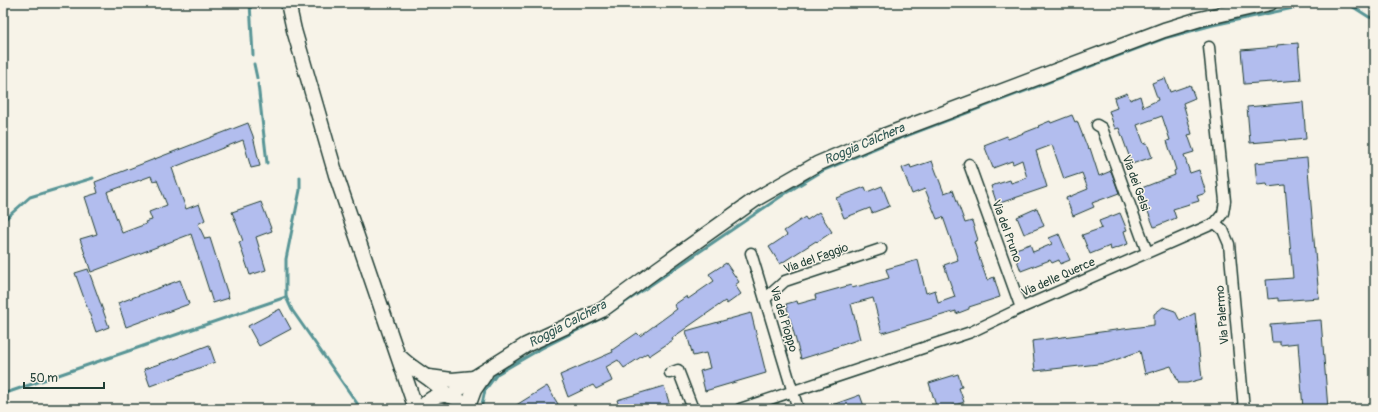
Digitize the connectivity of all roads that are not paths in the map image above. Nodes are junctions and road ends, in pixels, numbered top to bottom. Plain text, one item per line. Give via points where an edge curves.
1 (288, 3) edge
2 (1270, 3) edge
3 (1209, 47) dead end
4 (1097, 125) dead end
5 (969, 164) dead end
6 (1215, 223) junction
7 (881, 248) dead end
8 (1147, 252) junction
9 (751, 253) dead end
10 (765, 299) junction
11 (1021, 308) junction
12 (399, 356) junction
13 (489, 369) junction
14 (670, 373) dead end
15 (429, 377) junction
16 (474, 378) junction
17 (792, 392) junction
18 (449, 396) junction
19 (416, 409) edge
20 (421, 409) edge
21 (467, 409) edge
22 (694, 409) edge
23 (740, 409) edge
24 (798, 409) edge
25 (1244, 409) edge

1 - 12 street via 336,175
2 - 13 street via 1164,30 816,164 756,199 602,310 526,345
3 - 6 street via 1225,201 1223,213
4 - 8 street, Via dei Gelsi via 1102,128
5 - 11 street, Via del Pruno
6 - 8 street, Via delle Querce
6 - 25 street, Via Palermo via 1223,230 1229,244
7 - 10 street, Via del Faggio via 785,282
8 - 11 street, Via delle Querce
9 - 10 street, Via del Pioppo
10 - 17 street, Via del Pioppo
11 - 17 street, Via delle Querce via 971,332
12 - 15 street
12 - 19 street
13 - 16 street
13 - 21 street via 474,390
14 - 22 street via 678,370
15 - 16 street via 452,380
15 - 18 street
16 - 18 street
17 - 23 street, Via delle Querce
17 - 24 street, Via del Pioppo
18 - 20 street via 440,395 432,398
18 - 21 street via 456,398

